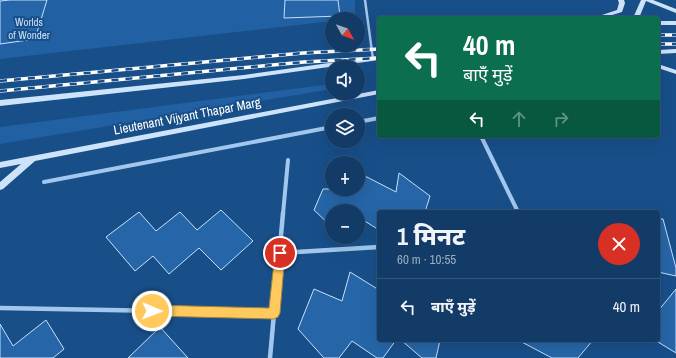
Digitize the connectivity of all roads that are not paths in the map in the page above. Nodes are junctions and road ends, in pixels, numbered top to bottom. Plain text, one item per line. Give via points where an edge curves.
1 (365, 0) edge
2 (621, 0) edge
3 (644, 0) edge
4 (648, 0) edge
5 (676, 11) edge
6 (603, 16) edge
7 (637, 16) edge
8 (660, 23) edge
9 (676, 23) edge
10 (676, 51) edge
11 (660, 52) edge
12 (376, 59) edge
13 (660, 67) edge
14 (676, 72) edge
15 (377, 92) edge
16 (0, 105) edge
17 (377, 118) edge
18 (365, 121) edge
19 (325, 128) edge
20 (482, 138) edge
21 (34, 158) junction
22 (288, 160) dead end
23 (0, 165) edge
24 (44, 182) dead end
25 (0, 187) edge
26 (517, 210) edge
27 (377, 247) edge
28 (280, 253) junction
29 (0, 308) edge
30 (274, 313) junction
31 (270, 358) edge

1 - 12 lane
2 - 6 main road via 620,11
3 - 7 main road
4 - 5 main road
8 - 9 main road
10 - 11 main road
12 - 16 main road, Lieutenant Vijyant Thapar Marg
13 - 14 main road
15 - 21 main road, Lieutenant Vijyant Thapar Marg
17 - 18 street
19 - 24 street
20 - 26 street
21 - 23 main road, Lieutenant Vijyant Thapar Marg
21 - 25 main road
22 - 28 street
27 - 28 street
28 - 30 street
29 - 30 street
30 - 31 street

